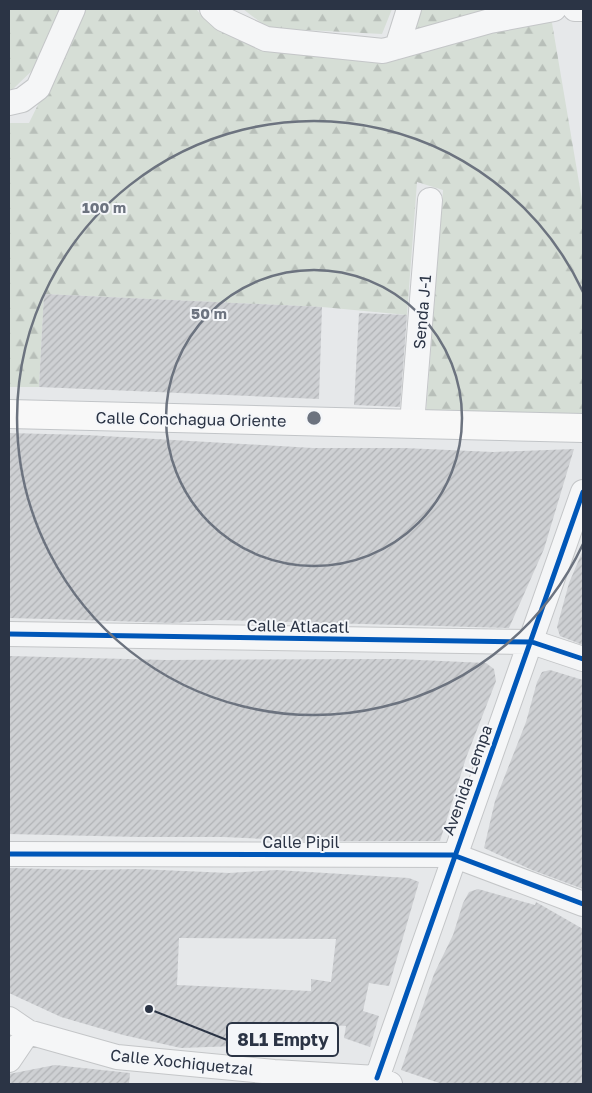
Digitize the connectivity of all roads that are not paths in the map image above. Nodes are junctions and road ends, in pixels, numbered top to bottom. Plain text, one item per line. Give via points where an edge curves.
1 (73, 9) edge
2 (212, 9) edge
3 (409, 9) edge
4 (554, 9) edge
5 (575, 9) edge
6 (583, 9) edge
7 (397, 47) junction
8 (9, 103) edge
9 (430, 200) dead end
10 (9, 414) edge
11 (412, 424) junction
12 (583, 428) edge
13 (583, 492) edge
14 (9, 634) edge
15 (532, 642) junction
16 (583, 659) edge
17 (9, 854) edge
18 (453, 855) junction
19 (583, 904) edge
20 (18, 1026) edge
21 (9, 1060) edge
22 (384, 1081) edge

1 - 8 street via 38,88 22,100
2 - 7 street via 223,19 266,39 382,51
3 - 7 street
4 - 7 street via 490,21
5 - 6 street
9 - 11 street, Senda J-1
10 - 11 main road, Calle Conchagua Oriente
11 - 12 main road, Calle Conchagua Oriente
13 - 15 street, Avenida Lempa
14 - 15 street, Calle Atlacatl
15 - 16 street, Calle Atlacatl
15 - 18 street, Avenida Lempa
17 - 18 street, Calle Pipil
18 - 19 street, Calle Pipil
18 - 22 street, Avenida Lempa
20 - 21 street
20 - 22 street, Calle Xochiquetzal via 117,1057

